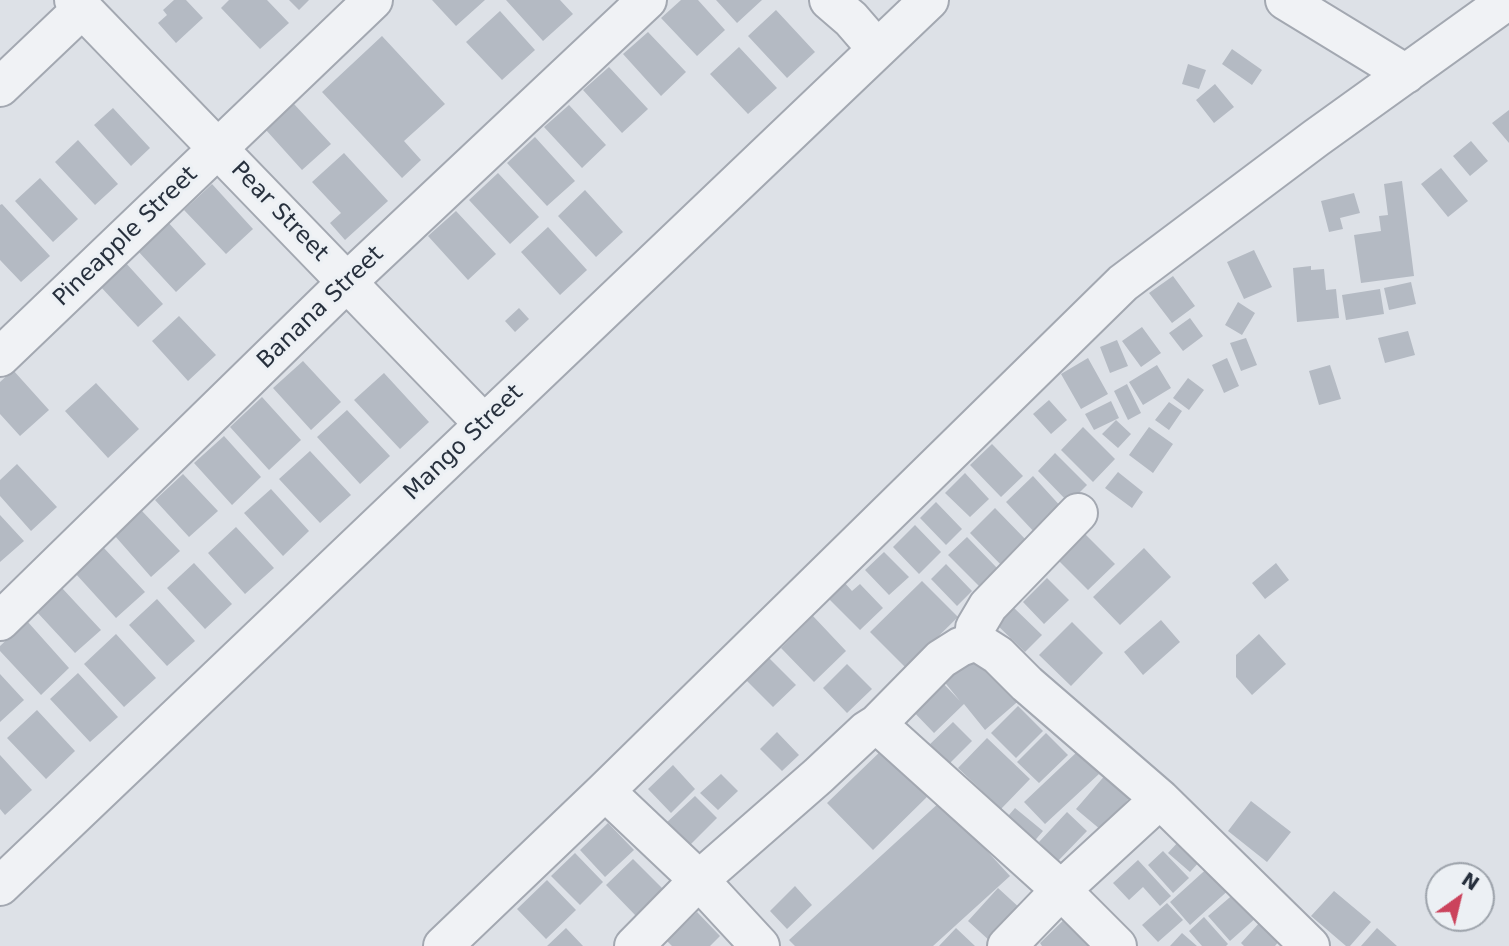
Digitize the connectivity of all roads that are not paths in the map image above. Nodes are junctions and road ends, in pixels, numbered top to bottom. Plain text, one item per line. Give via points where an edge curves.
1 (373, 0) edge
2 (646, 0) edge
3 (829, 0) edge
4 (929, 0) edge
5 (1285, 0) edge
6 (1508, 0) edge
7 (78, 4) edge
8 (877, 49) junction
9 (1406, 74) junction
10 (0, 87) edge
11 (217, 148) junction
12 (346, 282) junction
13 (0, 358) edge
14 (484, 424) junction
15 (1078, 513) dead end
16 (0, 621) edge
17 (976, 641) junction
18 (877, 724) junction
19 (605, 792) junction
20 (1160, 799) junction
21 (699, 880) junction
22 (0, 886) edge
23 (1061, 890) junction
24 (443, 946) edge
25 (634, 946) edge
26 (760, 946) edge
27 (1007, 946) edge
28 (1117, 946) edge
29 (1310, 946) edge

1 - 11 street, Pineapple Street
2 - 12 street, Banana Street
3 - 8 street
4 - 8 street, Mango Street
5 - 9 street
6 - 9 street
7 - 10 street
7 - 11 street, Pear Street
8 - 14 street, Mango Street
9 - 19 street via 1124,283
11 - 12 street, Pear Street
11 - 13 street, Pineapple Street
12 - 14 street, Pear Street
12 - 16 street, Banana Street
14 - 22 street, Mango Street
15 - 17 street via 988,606 975,628
17 - 18 street via 941,659
17 - 20 street via 998,655
18 - 21 street
18 - 23 street
19 - 21 street
19 - 24 street
20 - 23 street
20 - 29 street
21 - 25 street
21 - 26 street
23 - 27 street
23 - 28 street

